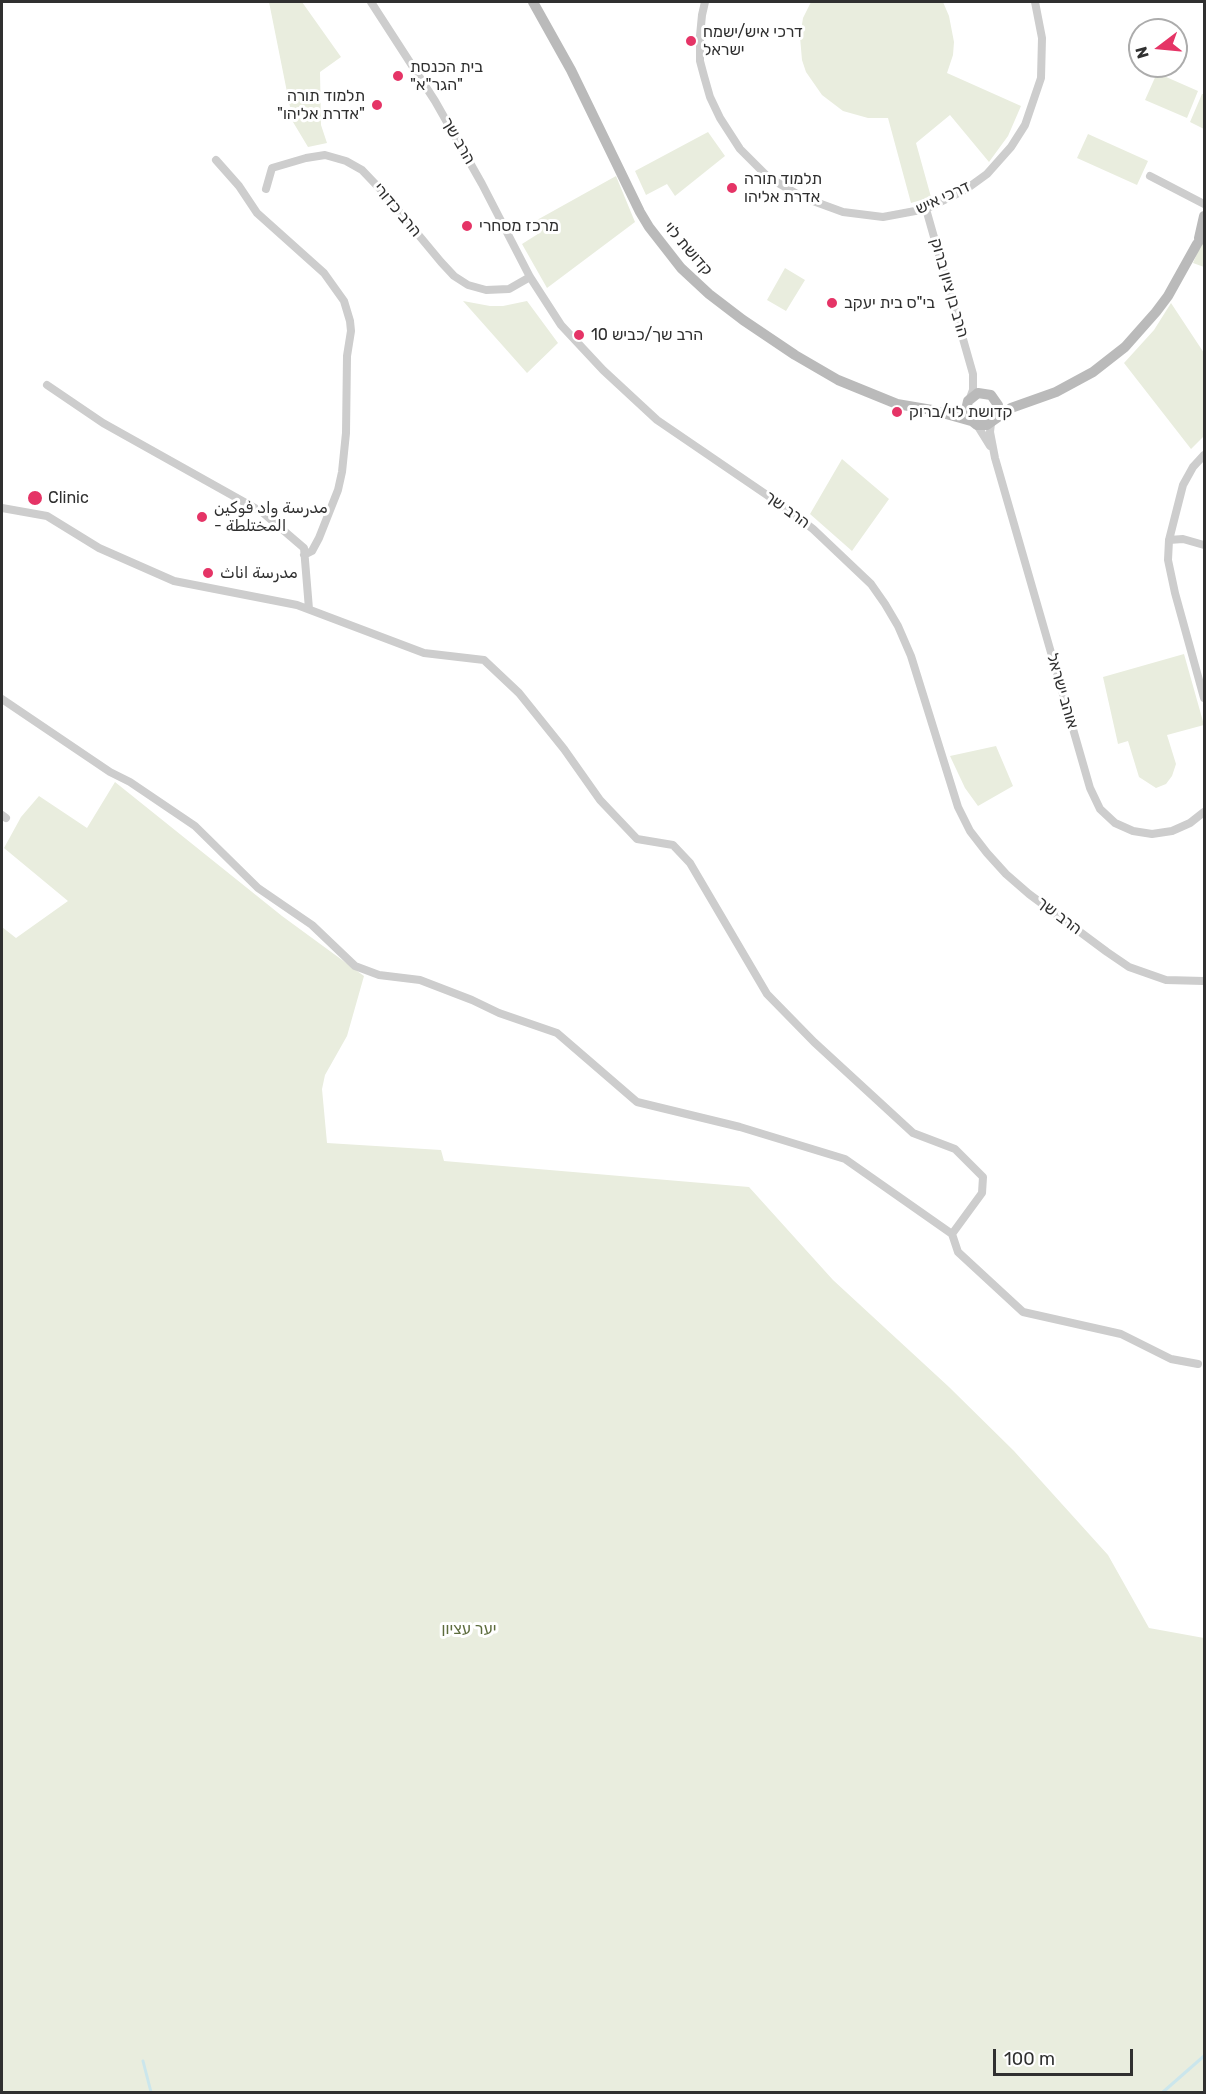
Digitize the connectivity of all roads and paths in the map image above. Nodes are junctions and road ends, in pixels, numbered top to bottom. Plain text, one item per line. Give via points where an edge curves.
1 (371, 2) edge
2 (533, 2) edge
3 (705, 2) edge
4 (1035, 2) edge
5 (216, 160) dead end
6 (1150, 176) dead end
7 (266, 189) dead end
8 (1204, 204) edge
9 (926, 209) junction
10 (1204, 215) edge
11 (1204, 234) edge
12 (1197, 244) junction
13 (530, 277) junction
14 (972, 368) junction
15 (46, 385) dead end
16 (991, 396) junction
17 (969, 400) junction
18 (1031, 400) junction
19 (924, 409) junction
20 (994, 421) junction
21 (974, 423) junction
22 (1204, 455) edge
23 (995, 458) junction
24 (2, 508) edge
25 (1169, 540) junction
26 (1204, 545) edge
27 (304, 555) junction
28 (309, 609) junction
29 (1204, 698) edge
30 (2, 699) edge
31 (1204, 812) edge
32 (1204, 981) edge
33 (952, 1234) junction
34 (1198, 1364) dead end

1 - 13 street, הרב שך via 435,101
2 - 19 street, קדושת לוי via 640,212 681,268 743,320 830,375 869,394
3 - 9 street, דרכי איש via 700,61 710,97 735,142 753,162 786,189 843,212 884,217
4 - 9 street, דרכי איש via 1042,38 1041,78 1025,125 987,174
5 - 27 street via 257,213 324,273 344,301 350,321 342,472 320,538 312,551
6 - 8 street
7 - 13 street, הרב כדורי via 272,168 325,155 346,161 362,170 382,190 461,281 477,288 499,290
8 - 10 street
9 - 14 street, הרב בן ציון ברוק
10 - 12 street
11 - 12 street
12 - 18 street via 1168,296 1125,347 1083,378
13 - 32 street, הרב שך via 561,325 627,394 657,420 813,529 871,584 898,626 911,656 958,807 974,837 996,864 1029,894 1129,967 1166,980
14 - 16 street, הרב בן ציון ברוק via 980,386
14 - 17 street, הרב בן ציון ברוק via 974,382
15 - 27 street via 103,423 262,512 303,548
16 - 17 street via 978,393
16 - 18 street via 1017,402
16 - 20 street via 999,410
17 - 19 street, קדושת לוי via 954,407
17 - 21 street via 967,414
18 - 20 street
19 - 21 street, קדושת לוי
20 - 21 street via 987,425
20 - 23 street, אוהב ישראל via 990,432
21 - 23 street, אוהב ישראל
22 - 25 street via 1184,483
23 - 31 street, אוהב ישראל via 1090,788 1100,809 1115,823 1152,834 1172,831
24 - 28 street via 47,516 99,548 174,581
25 - 26 street
25 - 29 street via 1174,594
27 - 28 street
28 - 33 street via 424,653 484,660 519,693 600,800 638,839 673,845 690,863 767,994 913,1133 956,1149 983,1177 982,1193
30 - 33 street via 195,826 258,888 312,925 355,966 379,975 420,981 557,1033 637,1102 740,1127 845,1160
33 - 34 street via 958,1252 1023,1312 1121,1335 1171,1359

